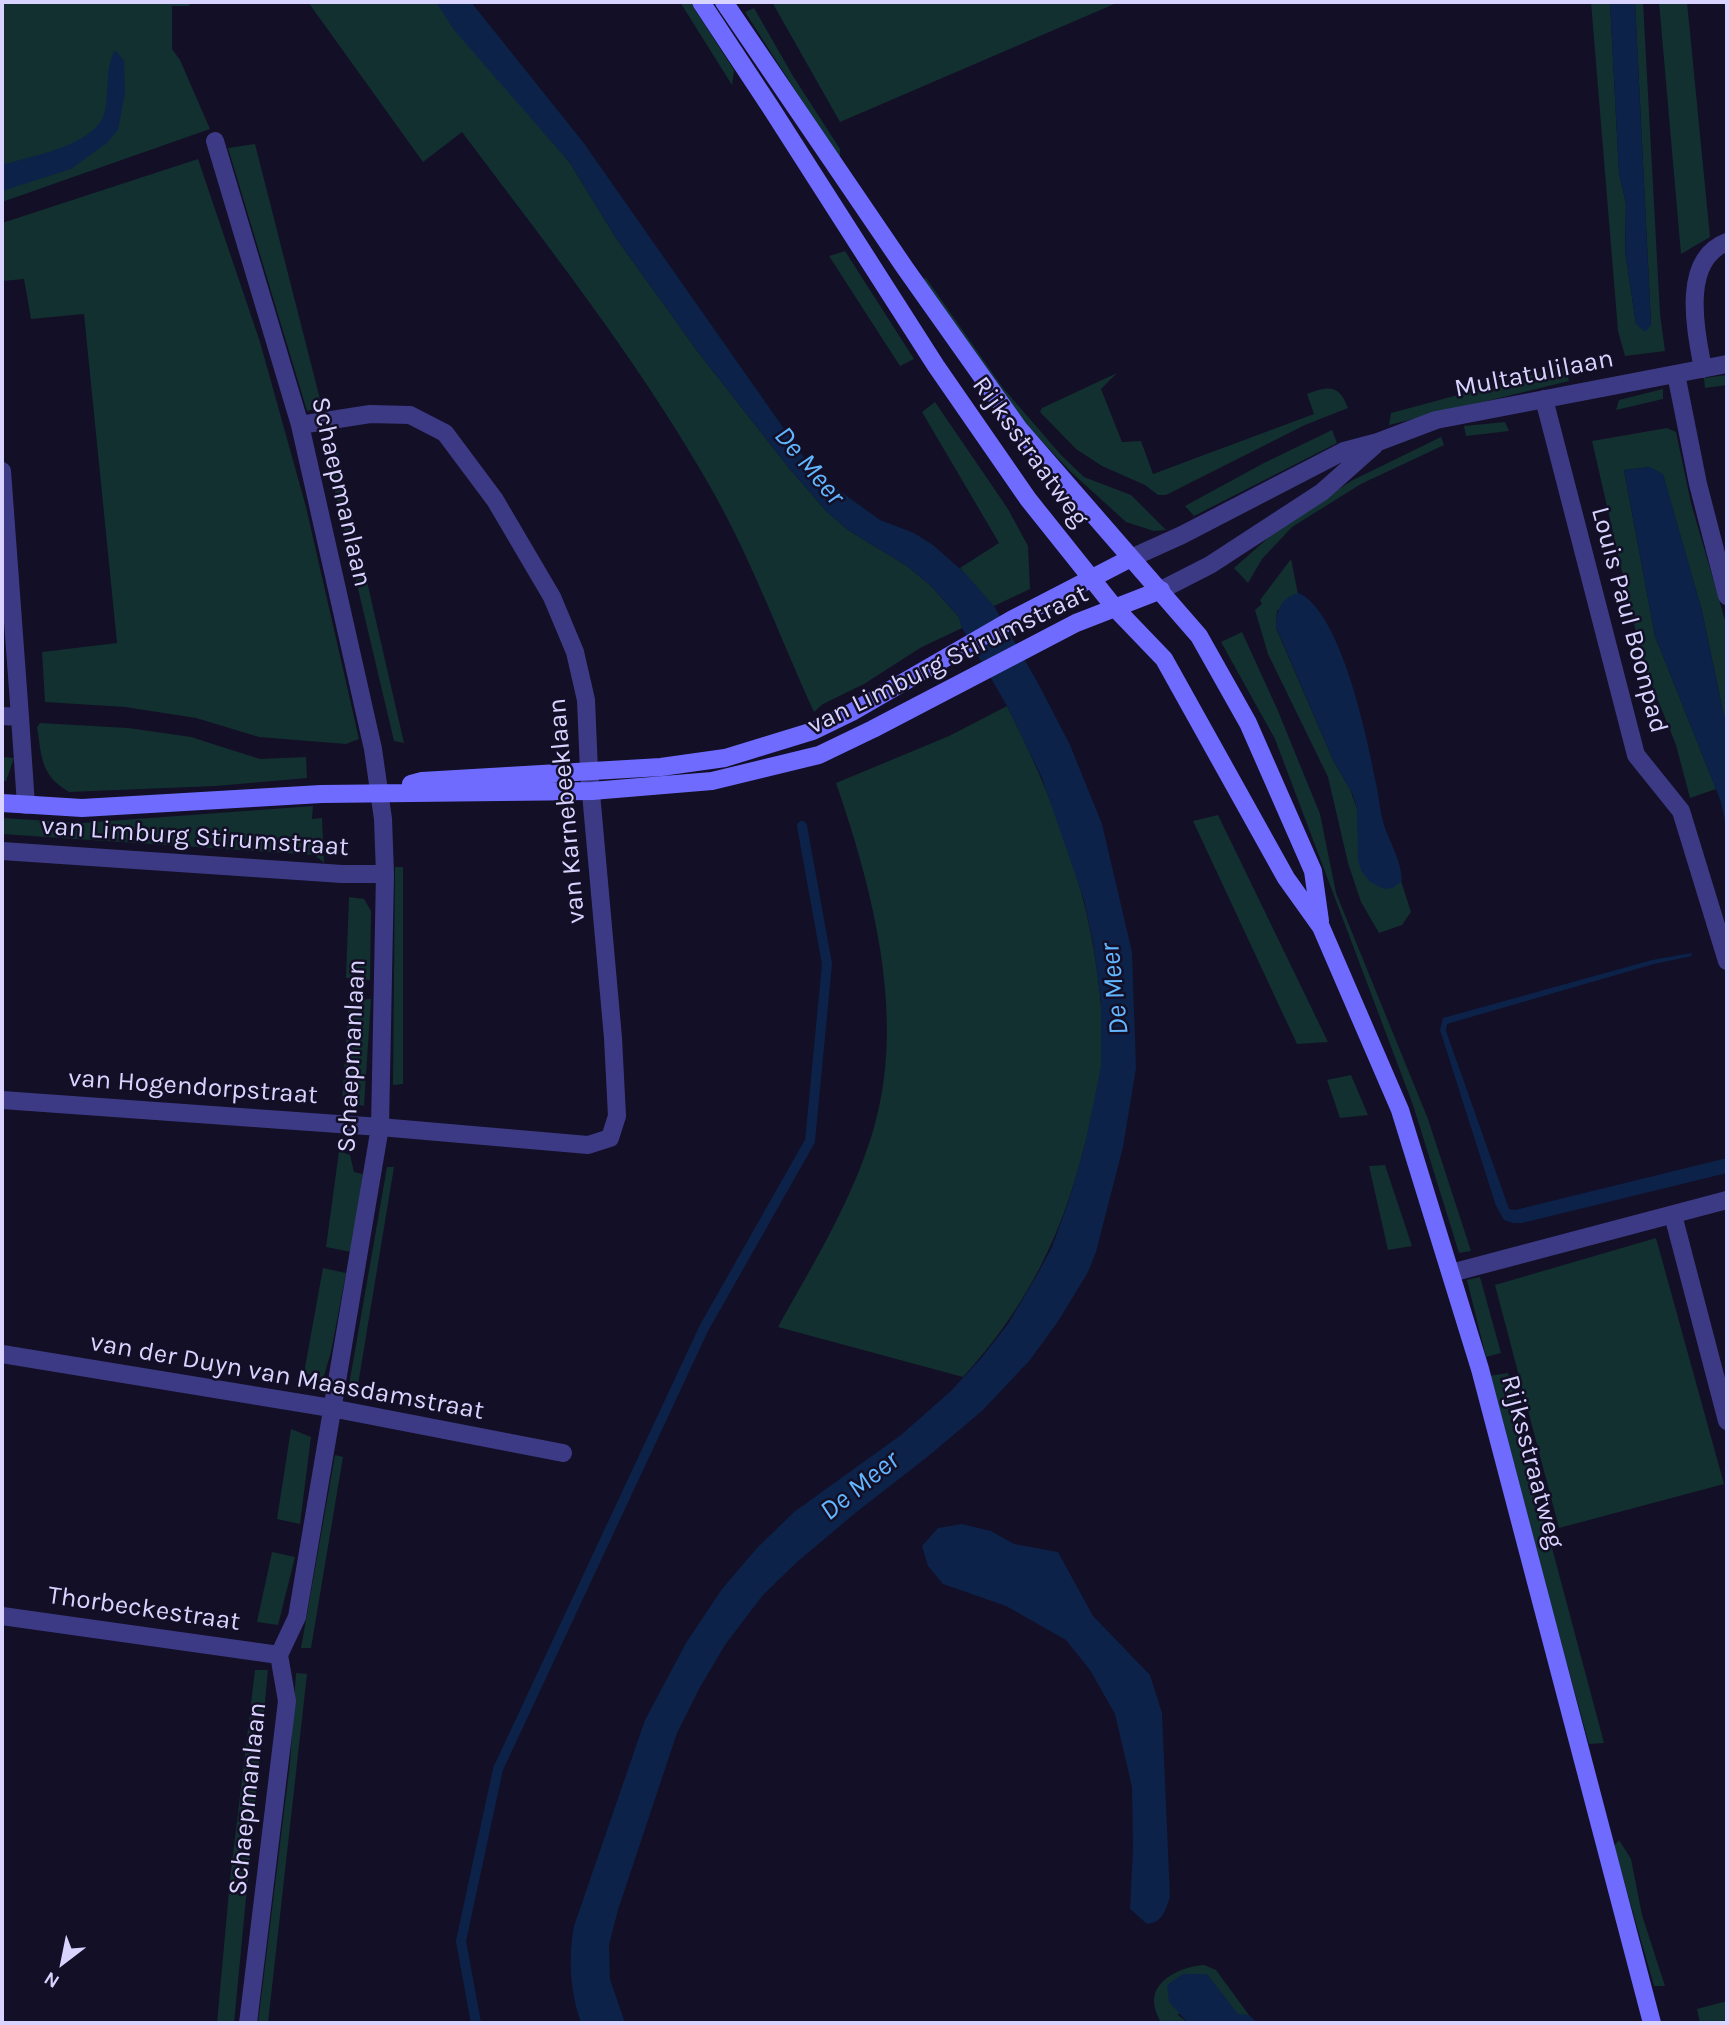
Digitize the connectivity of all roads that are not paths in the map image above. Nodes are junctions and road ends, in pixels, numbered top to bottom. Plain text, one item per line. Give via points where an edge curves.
1 (701, 2) edge
2 (724, 2) edge
3 (215, 141) dead end
4 (1727, 242) edge
5 (1727, 364) edge
6 (1703, 369) junction
7 (1676, 374) junction
8 (1544, 399) junction
9 (300, 425) junction
10 (1378, 442) junction
11 (2, 471) edge
12 (1131, 558) junction
13 (1090, 578) junction
14 (1161, 590) junction
15 (1727, 596) edge
16 (1115, 608) junction
17 (11, 716) edge
18 (589, 771) junction
19 (592, 791) junction
20 (380, 793) junction
21 (2, 803) edge
22 (26, 805) junction
23 (2, 851) edge
24 (385, 874) junction
25 (1321, 927) junction
26 (1727, 961) edge
27 (2, 1100) edge
28 (380, 1127) junction
29 (1727, 1200) edge
30 (1673, 1215) junction
31 (1451, 1273) junction
32 (2, 1354) edge
33 (331, 1408) junction
34 (1727, 1421) edge
35 (563, 1453) dead end
36 (2, 1616) edge
37 (279, 1655) junction
38 (248, 2023) edge
39 (1652, 2023) edge

1 - 13 street, Rijksstraatweg via 936,366 1028,499
2 - 12 street, Rijksstraatweg via 1020,429
3 - 9 street, Schaepmanlaan
4 - 6 street via 1701,265 1695,286 1695,324
5 - 6 street, Multatulilaan
6 - 7 street, Multatulilaan
7 - 8 street, Multatulilaan
7 - 15 street
8 - 10 street, Multatulilaan via 1436,420
8 - 26 street, Louis Paul Boonpad via 1636,755 1681,811
9 - 18 street, van Karnebeeklaan via 370,414 411,415 445,433 495,500 552,597 575,652 586,700
9 - 20 street, Schaepmanlaan
10 - 12 street, Multatulilaan via 1344,451
10 - 14 street, Multatulilaan via 1322,492 1210,565
11 - 17 street
12 - 13 street, van Limburg Stirumstraat
12 - 14 street, Rijksstraatweg
13 - 16 street, Rijksstraatweg
13 - 18 street, van Limburg Stirumstraat via 813,731 725,758
14 - 16 street, van Limburg Stirumstraat
14 - 25 street, Rijksstraatweg via 1206,647 1248,723 1313,871
16 - 19 street, van Limburg Stirumstraat via 1076,623 819,755 712,781
16 - 25 street, Rijksstraatweg via 1164,659 1286,878
17 - 22 street
18 - 19 street, van Karnebeeklaan
18 - 20 street, van Limburg Stirumstraat via 422,781
19 - 20 street, van Limburg Stirumstraat
19 - 28 street, van Karnebeeklaan via 613,1038 617,1116 610,1138 588,1145
20 - 22 street, van Limburg Stirumstraat via 82,808
20 - 24 street, Schaepmanlaan
21 - 22 street, van Limburg Stirumstraat
23 - 24 street, van Limburg Stirumstraat
24 - 28 street, Schaepmanlaan
25 - 31 street, Rijksstraatweg via 1400,1110
27 - 28 street, van Hogendorpstraat
28 - 33 street, Schaepmanlaan
29 - 30 street
30 - 31 street
30 - 34 street
31 - 39 street, Rijksstraatweg
32 - 33 street, van der Duyn van Maasdamstraat
33 - 35 street, van der Duyn van Maasdamstraat
33 - 37 street, Schaepmanlaan via 297,1617
36 - 37 street, Thorbeckestraat
37 - 38 street, Schaepmanlaan via 287,1701

